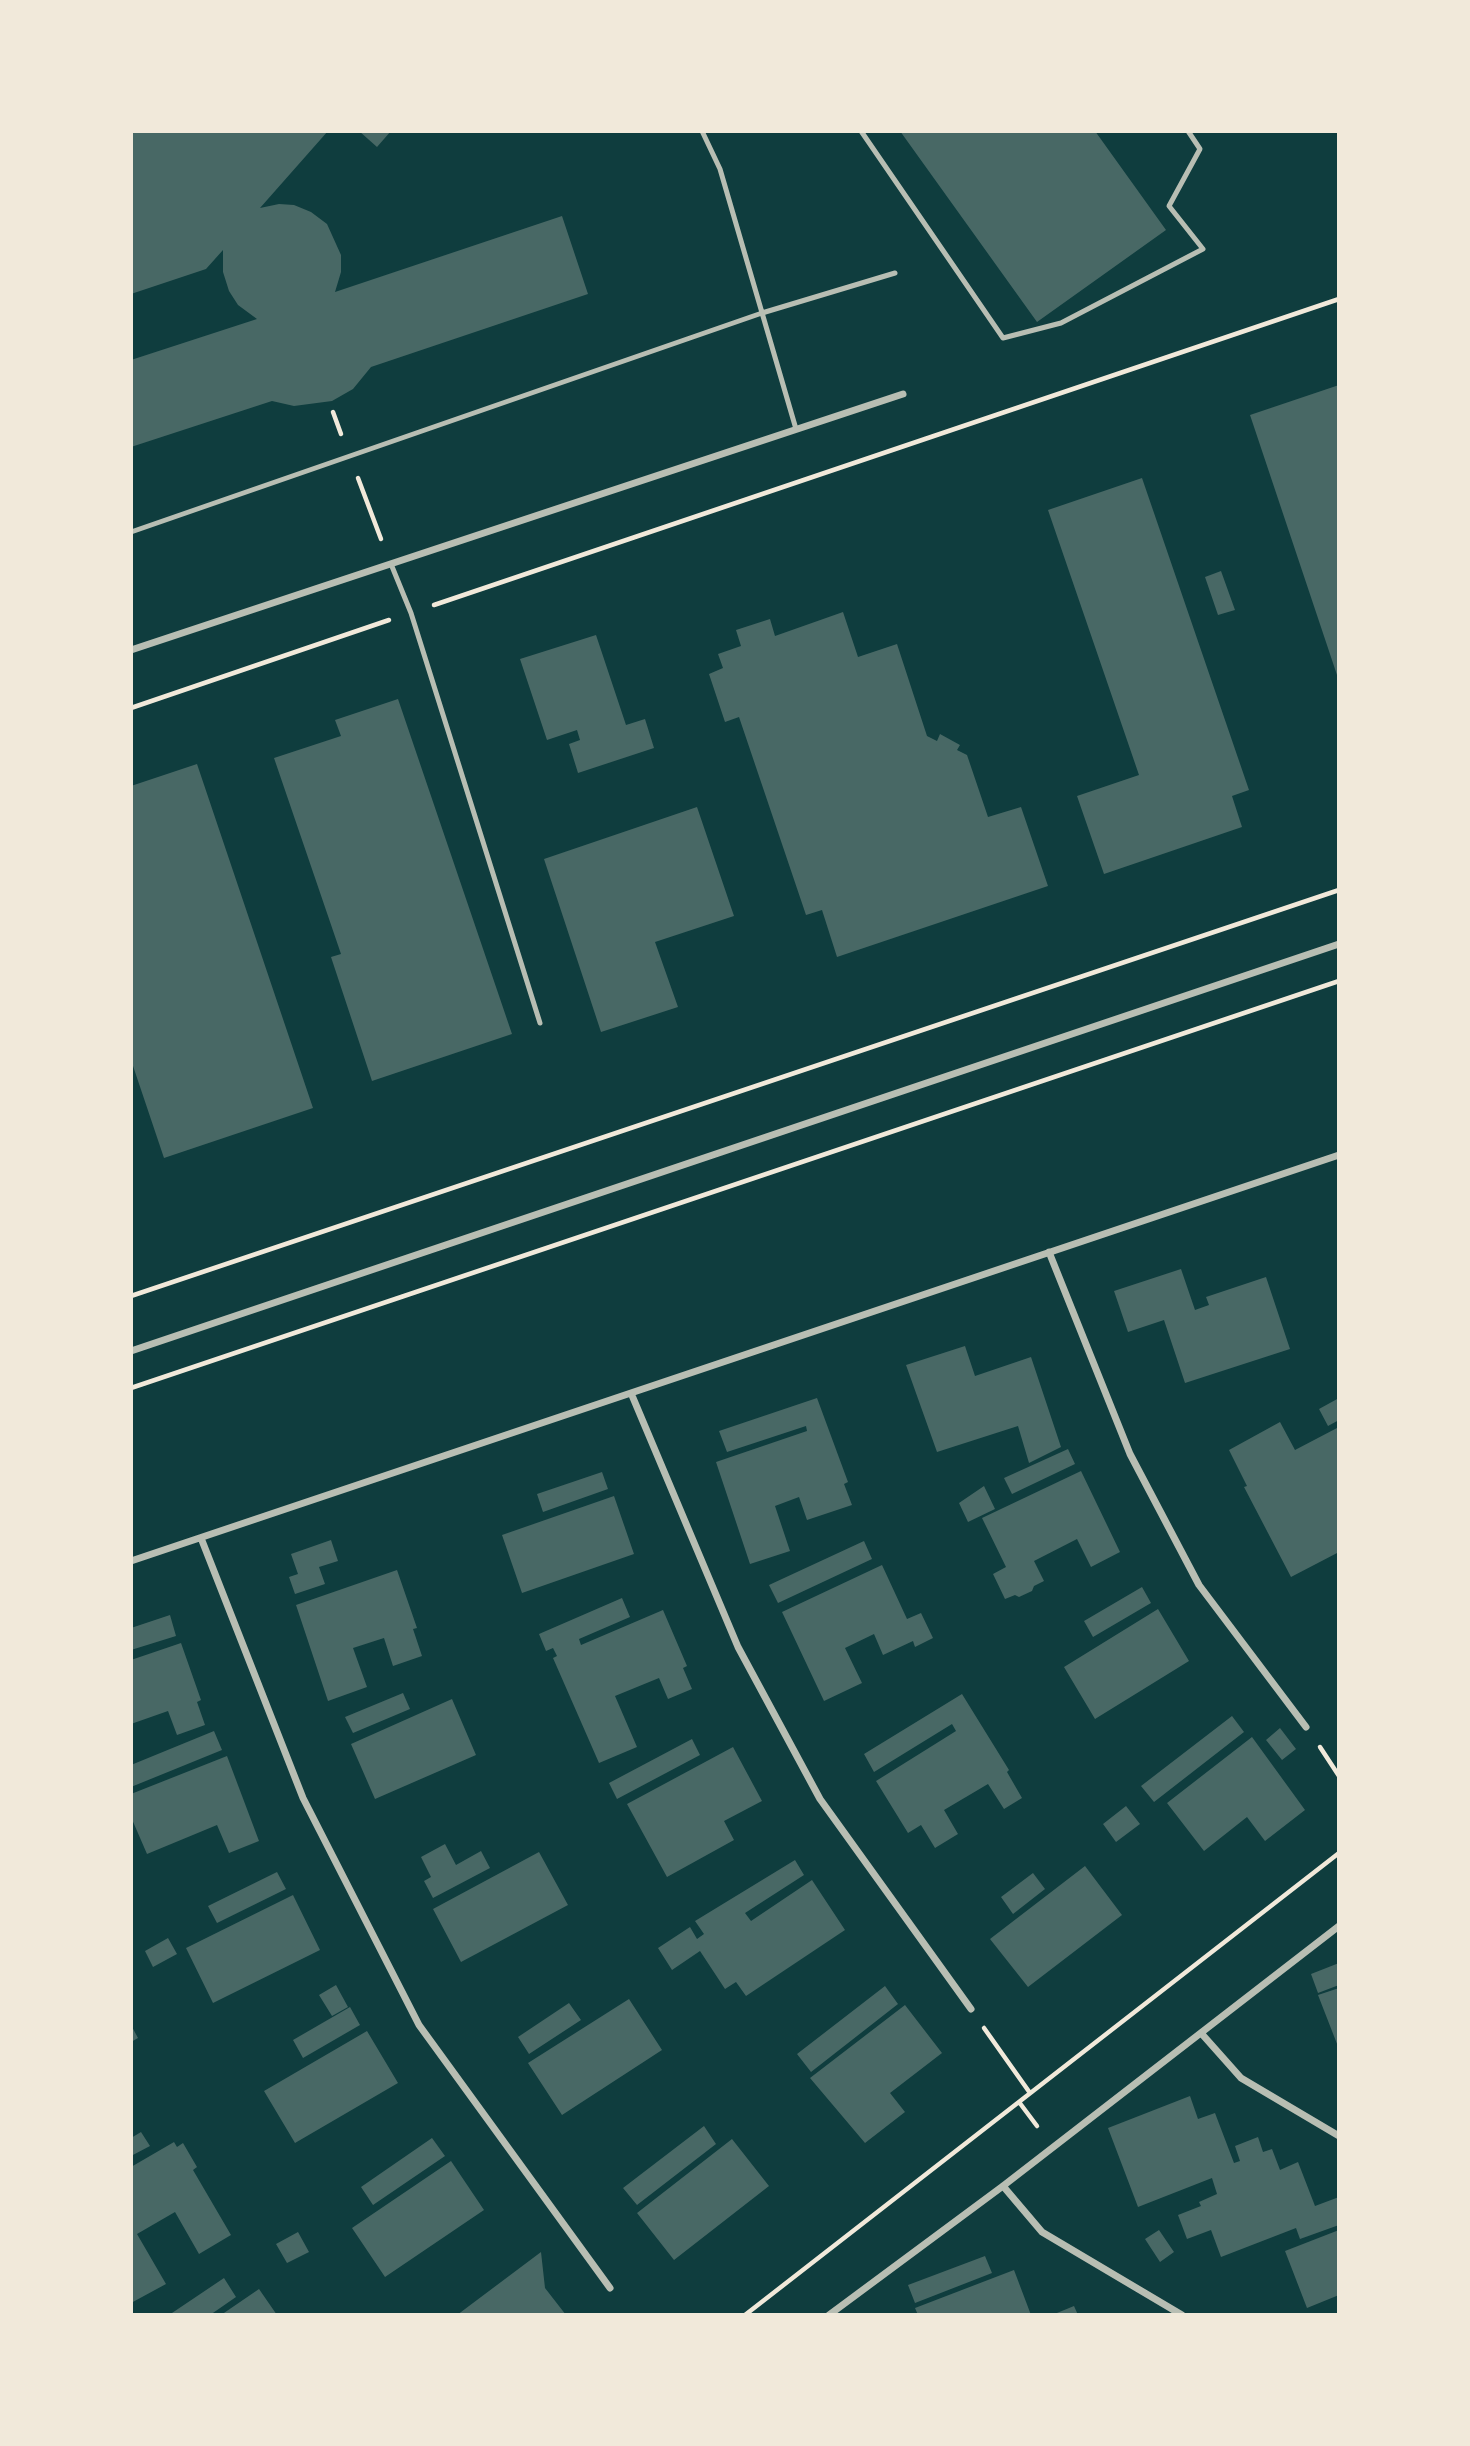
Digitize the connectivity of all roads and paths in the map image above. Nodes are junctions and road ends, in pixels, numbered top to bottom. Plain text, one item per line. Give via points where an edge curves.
1 (702, 131) edge
2 (862, 131) edge
3 (1188, 131) edge
4 (895, 273) dead end
5 (1339, 299) edge
6 (762, 313) junction
7 (903, 394) dead end
8 (333, 412) dead end
9 (796, 429) junction
10 (349, 456) junction
11 (131, 532) edge
12 (391, 564) junction
13 (411, 613) junction
14 (131, 649) edge
15 (131, 708) edge
16 (1339, 890) edge
17 (1339, 944) edge
18 (1339, 981) edge
19 (540, 1023) dead end
20 (1339, 1155) edge
21 (1048, 1252) junction
22 (131, 1296) edge
23 (131, 1351) edge
24 (131, 1388) edge
25 (631, 1393) junction
26 (201, 1538) junction
27 (131, 1561) edge
28 (1306, 1727) joint
29 (1339, 1776) edge
30 (1339, 1853) edge
31 (1339, 1926) edge
32 (971, 2009) joint
33 (1201, 2033) junction
34 (1030, 2094) junction
35 (1339, 2136) edge
36 (1003, 2186) junction
37 (610, 2288) dead end
38 (745, 2315) edge
39 (829, 2315) edge
40 (1181, 2315) edge

1 - 6 lane via 720,169
2 - 3 lane via 1003,338 1061,323 1203,249 1169,206 1200,149
4 - 6 lane
5 - 13 path
6 - 9 lane
6 - 10 lane
7 - 9 street
8 - 10 path
9 - 12 street
10 - 11 lane
10 - 12 path
12 - 13 lane
12 - 14 street
13 - 15 path
13 - 19 lane
16 - 22 path
17 - 23 street
18 - 24 path
20 - 21 street
21 - 25 street
21 - 28 street via 1130,1454 1199,1585
25 - 26 street
25 - 32 street via 738,1647 820,1799
26 - 27 street
26 - 37 street via 303,1798 419,2025
28 - 29 path
30 - 34 path
31 - 33 street
32 - 34 path
33 - 35 street via 1241,2078
33 - 36 street
34 - 38 path
36 - 39 street
36 - 40 street via 1042,2232

